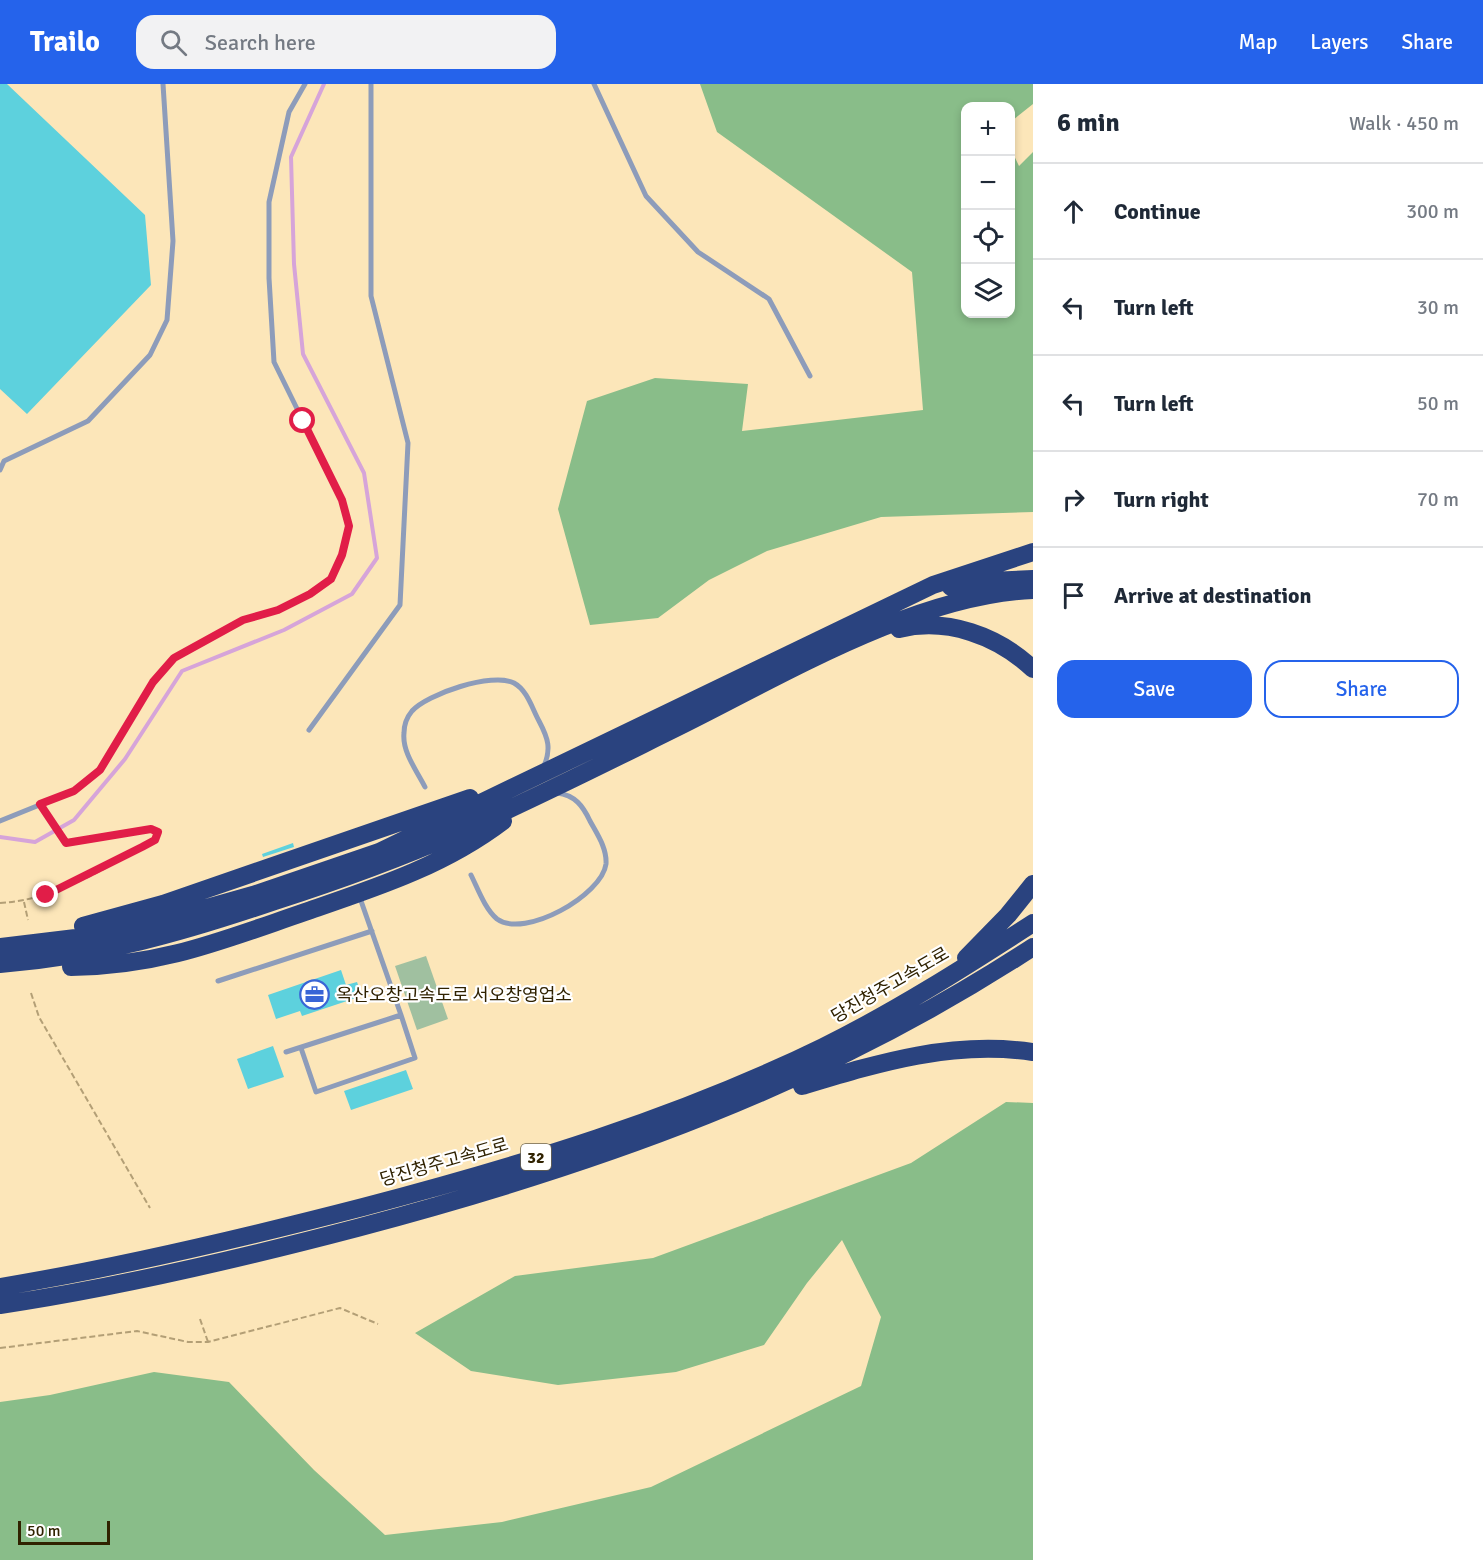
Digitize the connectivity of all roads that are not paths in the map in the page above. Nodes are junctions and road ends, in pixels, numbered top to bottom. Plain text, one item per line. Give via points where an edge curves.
1 (163, 84) edge
2 (305, 84) edge
3 (371, 84) edge
4 (594, 84) edge
5 (810, 376) dead end
6 (0, 470) edge
7 (1033, 552) edge
8 (1033, 579) edge
9 (1033, 590) edge
10 (897, 602) junction
11 (857, 639) junction
12 (1033, 669) edge
13 (309, 730) dead end
14 (540, 783) junction
15 (425, 788) dead end
16 (0, 820) edge
17 (471, 876) dead end
18 (1033, 884) edge
19 (359, 893) junction
20 (1033, 923) edge
21 (372, 932) junction
22 (0, 945) edge
23 (1033, 947) edge
24 (0, 966) edge
25 (218, 981) dead end
26 (937, 983) junction
27 (400, 1016) junction
28 (301, 1048) junction
29 (286, 1052) dead end
30 (1033, 1052) edge
31 (717, 1113) junction
32 (0, 1287) edge
33 (0, 1305) edge

1 - 6 lane via 173,241 167,320 150,355 88,421 4,461
2 - 16 lane via 289,112 269,202 274,362 342,500 349,526 342,555 331,579 310,594 278,610 243,620 174,658 153,682 100,770 74,791
3 - 13 lane via 371,296 408,443 400,605
4 - 5 lane via 646,196 698,252 769,299
7 - 10 highway via 975,569
8 - 10 highway via 968,584
9 - 11 highway via 957,601
10 - 14 highway
11 - 12 highway via 905,627 948,627 989,639
11 - 14 highway
14 - 15 lane via 549,744 526,696 514,683 487,679 423,703 408,717 405,744
14 - 17 lane via 568,795 583,808 605,852 605,869 598,882 541,920 515,925 493,915
14 - 19 highway via 477,840 447,858
14 - 22 highway via 400,843 253,895 112,932
14 - 24 highway via 475,825 406,855 213,923 104,952
18 - 26 highway via 1008,915
19 - 21 lane
19 - 24 highway via 157,960 107,966
20 - 26 highway, 당진청주고속도로 / 32
21 - 25 lane
21 - 27 lane
23 - 31 highway, 32 via 850,1053
26 - 32 highway, 당진청주고속도로 / 32 via 849,1033 767,1072 550,1153 210,1246
27 - 28 lane
27 - 28 lane via 416,1058 316,1092
28 - 29 lane
30 - 31 highway via 970,1048 905,1056
31 - 33 highway, 32 via 526,1181 373,1224 191,1271

